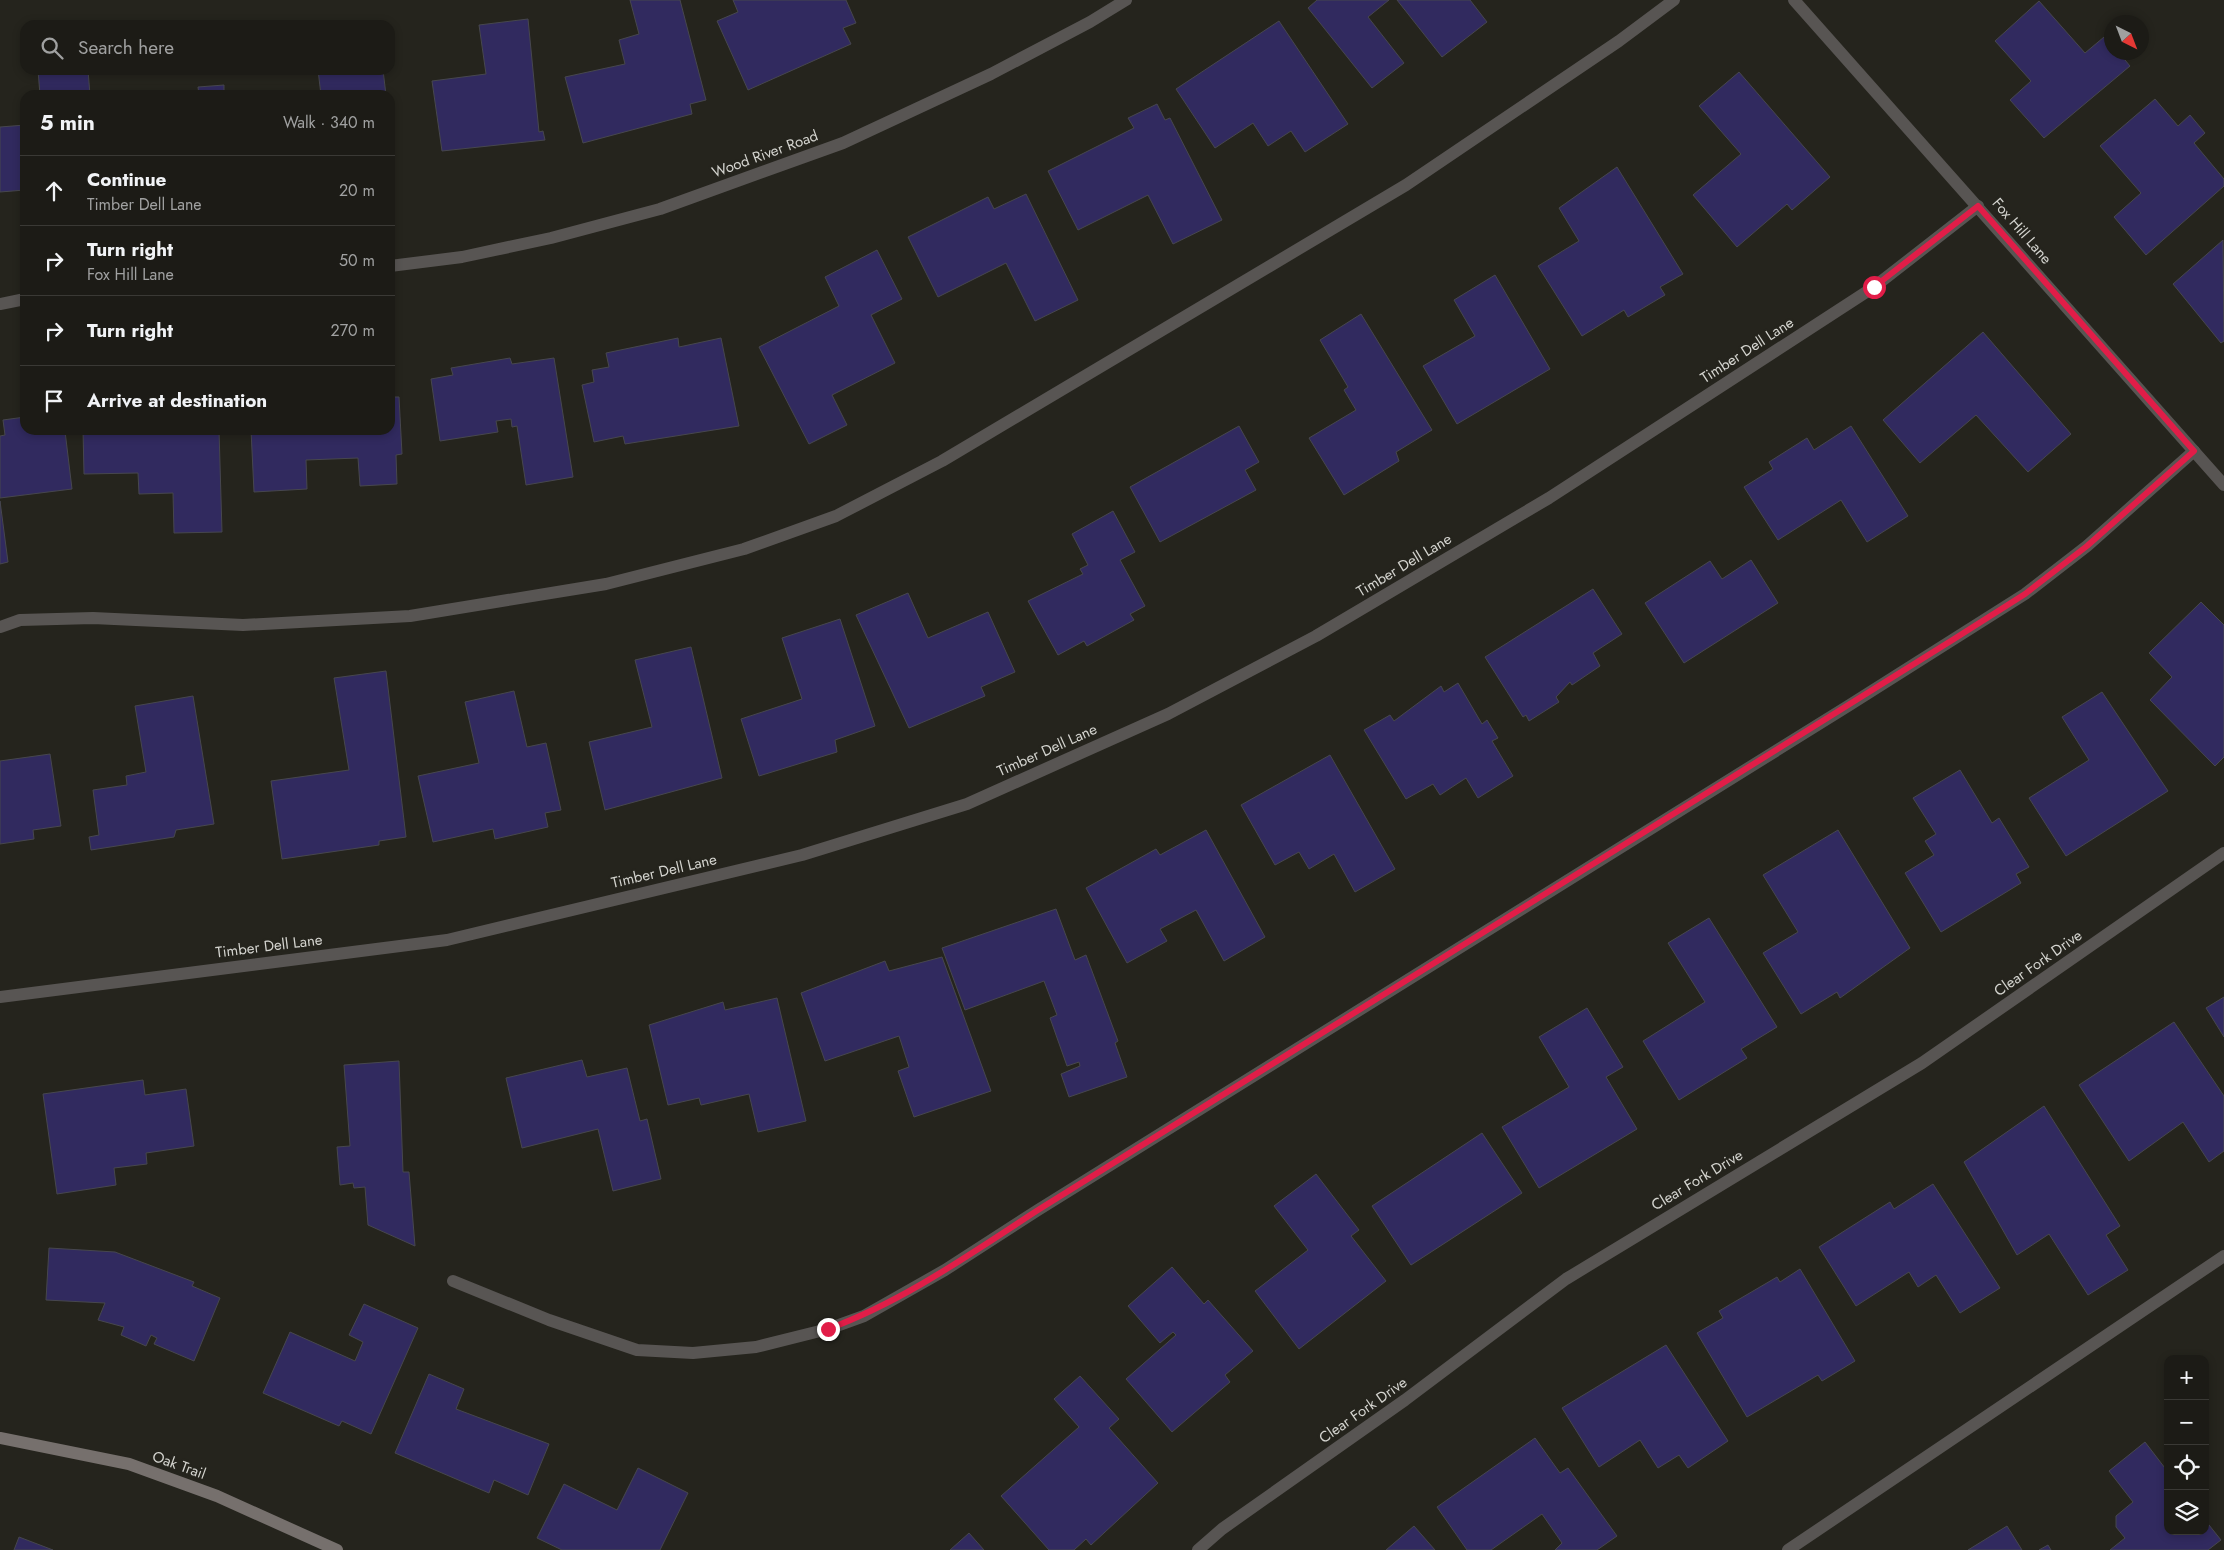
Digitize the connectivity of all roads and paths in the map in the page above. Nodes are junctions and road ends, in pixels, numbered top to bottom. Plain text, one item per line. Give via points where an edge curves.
1 (1126, 0) edge
2 (1674, 0) edge
3 (1794, 0) edge
4 (1978, 206) junction
5 (395, 265) edge
6 (20, 300) edge
7 (0, 304) edge
8 (2194, 451) junction
9 (2224, 485) edge
10 (0, 627) edge
11 (2224, 853) edge
12 (0, 997) edge
13 (2224, 1256) edge
14 (453, 1281) dead end
15 (0, 1438) edge
16 (337, 1550) edge
17 (1198, 1550) edge
18 (1788, 1550) edge

1 - 5 street, Wood River Road via 991,74 824,150 660,208 551,238 462,257
2 - 10 street via 1406,185 942,461 836,516 744,550 606,584 410,616 243,625 92,618 20,620
3 - 4 street, Fox Hill Lane
4 - 8 street, Fox Hill Lane
4 - 12 street, Timber Dell Lane via 1866,293 1549,498 1324,631 1168,714 967,804 802,854 447,940
6 - 7 street
8 - 9 street, Fox Hill Lane
8 - 14 street via 2087,546 2025,594 945,1270 864,1316 828,1329 756,1347 693,1353 637,1350 549,1320
11 - 17 street, Clear Fork Drive via 1922,1063 1566,1279 1405,1400 1222,1529
13 - 18 street
15 - 16 street, Oak Trail via 129,1464 217,1496

